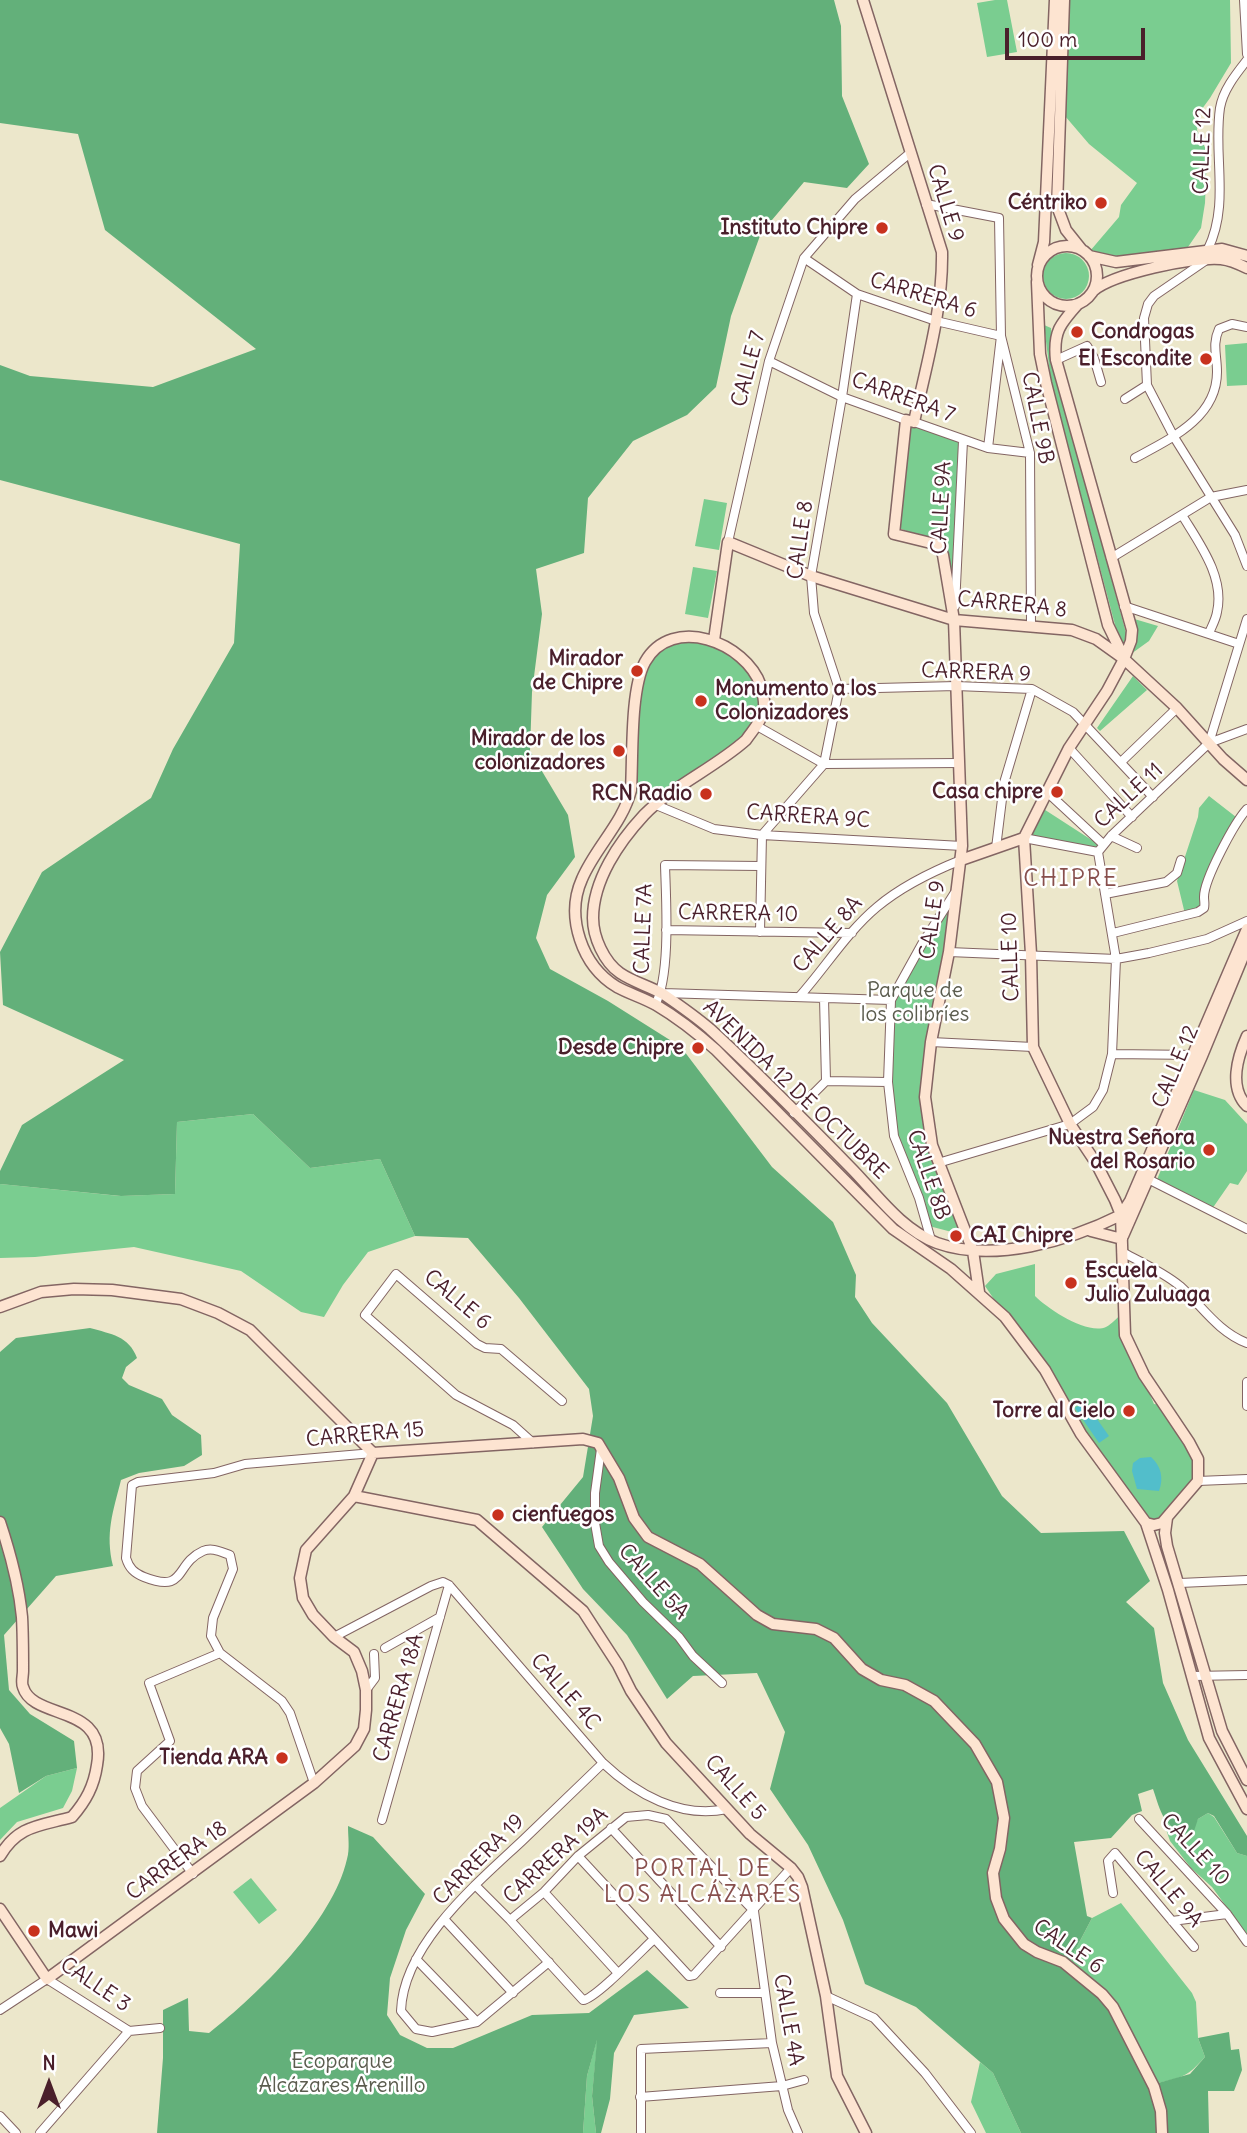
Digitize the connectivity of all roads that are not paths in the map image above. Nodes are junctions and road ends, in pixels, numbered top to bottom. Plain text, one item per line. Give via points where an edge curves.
1 (863, 0) edge
2 (1055, 0) edge
3 (1064, 0) edge
4 (1244, 0) edge
5 (1247, 54) edge
6 (1247, 60) edge
7 (910, 153) junction
8 (926, 204) junction
9 (1086, 253) junction
10 (1209, 254) junction
11 (1247, 256) edge
12 (804, 258) junction
13 (1038, 265) junction
14 (1247, 268) edge
15 (1037, 282) junction
16 (1093, 291) junction
17 (857, 295) junction
18 (1078, 304) junction
19 (936, 321) junction
20 (1247, 327) edge
21 (1001, 336) junction
22 (1056, 360) junction
23 (769, 361) junction
24 (1101, 382) dead end
25 (1147, 385) junction
26 (842, 397) junction
27 (1125, 399) dead end
28 (910, 421) junction
29 (1174, 437) junction
30 (963, 441) junction
31 (988, 448) junction
32 (1030, 453) junction
33 (1135, 458) dead end
34 (1247, 490) edge
35 (1211, 497) junction
36 (1182, 515) junction
37 (729, 542) junction
38 (1111, 558) junction
39 (1247, 566) edge
40 (811, 576) junction
41 (1124, 606) junction
42 (1247, 619) edge
43 (954, 620) junction
44 (1031, 625) junction
45 (1209, 633) junction
46 (714, 640) junction
47 (1239, 644) junction
48 (1124, 659) junction
49 (956, 686) junction
50 (1032, 689) junction
51 (839, 690) junction
52 (1177, 708) junction
53 (1085, 723) junction
54 (757, 726) junction
55 (1247, 729) edge
56 (1209, 743) junction
57 (1069, 748) junction
58 (1121, 762) junction
59 (959, 763) junction
60 (824, 764) junction
61 (1247, 780) edge
62 (1047, 792) junction
63 (1153, 797) junction
64 (656, 805) junction
65 (1247, 809) edge
66 (1132, 817) junction
67 (762, 835) junction
68 (1111, 836) junction
69 (1024, 838) junction
70 (962, 846) junction
71 (996, 848) junction
72 (1100, 848) junction
73 (1137, 848) dead end
74 (961, 860) junction
75 (1181, 860) dead end
76 (760, 866) junction
77 (958, 888) junction
78 (1105, 894) junction
79 (1247, 921) edge
80 (1247, 929) edge
81 (666, 930) junction
82 (760, 932) junction
83 (852, 933) junction
84 (1112, 933) junction
85 (1247, 947) edge
86 (949, 953) junction
87 (1031, 954) junction
88 (1115, 958) junction
89 (662, 993) junction
90 (799, 997) junction
91 (824, 998) junction
92 (891, 999) junction
93 (655, 1005) junction
94 (1247, 1036) edge
95 (931, 1042) junction
96 (1033, 1047) junction
97 (1112, 1054) junction
98 (1197, 1056) junction
99 (826, 1081) junction
100 (888, 1082) junction
101 (1247, 1106) edge
102 (794, 1113) junction
103 (1070, 1124) junction
104 (938, 1163) junction
105 (1144, 1177) junction
106 (1121, 1215) junction
107 (1247, 1229) edge
108 (1090, 1231) junction
109 (1122, 1239) junction
110 (931, 1240) junction
111 (973, 1251) junction
112 (1122, 1252) junction
113 (979, 1292) junction
114 (0, 1307) edge
115 (1247, 1343) edge
116 (1247, 1382) edge
117 (562, 1401) dead end
118 (1247, 1406) edge
119 (533, 1443) junction
120 (602, 1446) junction
121 (373, 1453) junction
122 (1247, 1479) edge
123 (1198, 1481) junction
124 (354, 1496) junction
125 (1167, 1518) junction
126 (0, 1522) edge
127 (1146, 1522) junction
128 (1247, 1580) edge
129 (1180, 1583) junction
130 (449, 1586) junction
131 (440, 1617) junction
132 (334, 1637) junction
133 (384, 1648) dead end
134 (220, 1653) junction
135 (374, 1654) dead end
136 (1247, 1675) edge
137 (1193, 1676) junction
138 (1206, 1676) junction
139 (722, 1683) dead end
140 (366, 1690) junction
141 (603, 1763) junction
142 (1246, 1777) edge
143 (314, 1783) junction
144 (727, 1809) junction
145 (1247, 1809) edge
146 (1139, 1819) dead end
147 (382, 1820) dead end
148 (611, 1828) junction
149 (0, 1856) edge
150 (578, 1856) junction
151 (791, 1868) junction
152 (193, 1874) junction
153 (475, 1885) junction
154 (544, 1892) junction
155 (1113, 1893) dead end
156 (0, 1909) edge
157 (754, 1910) junction
158 (1227, 1914) junction
159 (444, 1919) junction
160 (510, 1920) junction
161 (1172, 1921) junction
162 (654, 1939) junction
163 (1247, 1941) edge
164 (721, 1947) junction
165 (1195, 1947) dead end
166 (416, 1959) junction
167 (549, 1962) junction
168 (617, 1972) junction
169 (47, 1979) junction
170 (513, 1993) junction
171 (720, 1993) dead end
172 (764, 1993) junction
173 (826, 1996) junction
174 (0, 2010) edge
175 (477, 2022) junction
176 (160, 2028) dead end
177 (129, 2031) junction
178 (772, 2043) junction
179 (804, 2080) dead end
180 (782, 2086) junction
181 (640, 2097) junction
182 (0, 2116) edge
183 (16, 2133) edge
184 (40, 2133) edge
185 (641, 2133) edge
186 (798, 2133) edge
187 (866, 2133) edge
188 (971, 2133) edge
189 (1162, 2133) edge

1 - 7 main road, CALLE 9
2 - 13 main road via 1044,242
3 - 9 main road via 1057,206 1066,230
4 - 5 street
6 - 10 street, CALLE 12 via 1220,106 1220,209
7 - 8 main road, CALLE 9
7 - 12 street, CALLE 7 via 855,199
8 - 19 main road, CALLE 9 via 942,252
8 - 21 street, CALLE 9B via 999,218
9 - 10 main road via 1116,262
9 - 13 main road via 1074,246 1056,247
9 - 16 main road via 1097,273
10 - 11 main road via 1229,250
10 - 14 main road
10 - 16 main road via 1128,274
10 - 25 street via 1148,304 1144,318
12 - 17 street, CARRERA 6
12 - 23 street, CALLE 7
13 - 15 main road
15 - 18 main road via 1052,303
15 - 48 main road via 1046,383 1108,625
16 - 18 main road
17 - 19 street, CARRERA 6
17 - 26 street, CALLE 8
18 - 22 main road via 1059,328
19 - 21 street, CARRERA 6
19 - 28 main road, CALLE 9
20 - 29 street via 1232,324 1219,329 1214,340 1217,371 1212,401
21 - 31 street
21 - 32 street, CALLE 9B
22 - 24 street via 1087,346
22 - 38 main road
23 - 26 street, CARRERA 7
23 - 37 street, CALLE 7
25 - 27 street
25 - 29 street
26 - 28 street, CARRERA 7
26 - 40 street, CALLE 8
28 - 30 street, CARRERA 7
28 - 43 main road, CALLE 9 via 894,534 939,545
29 - 33 street
29 - 35 street
30 - 31 street, CARRERA 7
30 - 43 street, CALLE 9A
31 - 32 street, CARRERA 7
32 - 44 street, CALLE 9B
34 - 35 street
35 - 36 street
35 - 39 street via 1235,535
36 - 38 street
36 - 45 street via 1213,568 1217,585 1217,612
37 - 40 main road, CARRERA 8
37 - 46 main road, CALLE 7
38 - 41 main road
40 - 43 main road, CARRERA 8
40 - 51 street, CALLE 8 via 814,613
41 - 45 street
41 - 48 main road via 1132,630
42 - 47 street, CALLE 11
43 - 44 main road, CARRERA 8
43 - 49 main road, CALLE 9
44 - 48 main road, CARRERA 8 via 1072,630 1096,639
45 - 47 street
46 - 54 main road via 740,655 759,680 765,704
46 - 93 main road, AVENIDA 12 DE OCTUBRE via 674,640 646,661 637,693 627,807 599,847 577,895 579,935 586,955 617,987
47 - 56 street, CALLE 11
48 - 52 main road, CARRERA 8
48 - 53 main road
49 - 50 street, CARRERA 9
49 - 51 street, CARRERA 9
49 - 59 main road, CALLE 9
50 - 53 street, CARRERA 9
50 - 71 street via 1004,783
51 - 60 street, CALLE 8
52 - 56 main road, CARRERA 8
52 - 58 street
53 - 57 main road
53 - 58 street, CARRERA 9
54 - 60 street
54 - 64 main road, AVENIDA 12 DE OCTUBRE via 737,747
55 - 56 street
56 - 61 main road, CARRERA 8
56 - 63 street, CALLE 11
57 - 62 main road
57 - 66 street
58 - 63 street, CARRERA 9
59 - 60 street
59 - 70 main road, CALLE 9
60 - 67 street, CALLE 8
62 - 69 main road
62 - 72 street
63 - 66 street, CALLE 11
64 - 67 street, CARRERA 9C via 714,829
64 - 89 main road, AVENIDA 12 DE OCTUBRE via 604,871 593,918 603,953 614,968
65 - 84 street via 1217,860 1203,896 1204,908
66 - 68 street, CALLE 11
67 - 70 street, CARRERA 9C
67 - 76 street
68 - 72 street, CALLE 11
68 - 73 street
69 - 71 main road
69 - 72 street
69 - 87 main road, CALLE 10
70 - 74 main road, CALLE 9
71 - 74 main road
72 - 78 street, CALLE 11
74 - 77 main road, CALLE 9
74 - 83 street, CALLE 8A via 924,875 876,908
75 - 78 street via 1177,873 1166,882
76 - 81 street, CALLE 7A via 665,865
76 - 82 street
77 - 86 main road, CALLE 9
77 - 92 street, CALLE 8B
78 - 84 street, CALLE 11
79 - 88 street via 1207,939
80 - 98 main road, CALLE 12
81 - 82 street, CARRERA 10
81 - 89 street, CALLE 7A
82 - 83 street, CARRERA 10
83 - 90 street, CALLE 8A
84 - 88 street, CALLE 11
85 - 98 main road, CALLE 12
86 - 87 street
86 - 95 main road, CALLE 9
87 - 88 street
87 - 96 main road, CALLE 10
88 - 97 street, CALLE 11
89 - 90 street
89 - 93 street
89 - 102 main road, AVENIDA 12 DE OCTUBRE via 698,1018
90 - 91 street
91 - 92 street
91 - 99 street, CALLE 8A
92 - 100 street, CALLE 8B
93 - 113 main road, AVENIDA 12 DE OCTUBRE via 716,1050 893,1229
94 - 101 main road via 1236,1076 1238,1094
95 - 96 street
95 - 104 main road, CALLE 9 via 925,1097
96 - 103 main road, CALLE 10
97 - 98 street
97 - 103 street, CALLE 11 via 1103,1090 1093,1107
98 - 105 main road, CALLE 12
99 - 100 street
99 - 102 street
100 - 110 street, CALLE 8B via 894,1136
102 - 110 main road, AVENIDA 12 DE OCTUBRE via 907,1226
103 - 104 street
103 - 106 main road, CALLE 10 via 1096,1163
104 - 111 main road, CALLE 9
105 - 106 main road, CALLE 12
105 - 107 street
105 - 109 main road, CALLE 12
106 - 108 main road, AVENIDA 12 DE OCTUBRE
106 - 109 main road
108 - 109 main road
108 - 111 main road, AVENIDA 12 DE OCTUBRE via 1049,1243
109 - 112 main road
110 - 111 main road, AVENIDA 12 DE OCTUBRE
111 - 113 main road, CALLE 9
112 - 115 street via 1175,1283 1234,1338
112 - 123 main road via 1125,1335 1144,1375 1198,1459
113 - 127 main road, AVENIDA 12 DE OCTUBRE via 1005,1317 1045,1370 1081,1434
114 - 121 main road via 41,1293 112,1290 181,1299 218,1313 250,1330
116 - 118 street
117 - 119 street, CALLE 6 via 500,1349 477,1344 396,1274 365,1315 457,1395 513,1425
119 - 120 main road, CARRERA 15 via 583,1439
119 - 121 main road, CARRERA 15
120 - 139 street, CALLE 5A via 595,1493 600,1546 643,1602
120 - 189 main road, CALLE 6 via 634,1518 648,1537 700,1564 757,1615 773,1624 816,1629 834,1638 862,1669 934,1700 975,1744 997,1782 1003,1818 993,1873 1004,1919 1024,1944 1063,1962 1113,2007 1154,2087
121 - 124 main road
121 - 134 street, CARRERA 15 via 245,1464 132,1485 126,1558 137,1574 166,1584 203,1551 230,1555 233,1569 210,1628
122 - 123 street
123 - 125 main road
124 - 132 main road via 306,1550 300,1577 303,1598
124 - 144 main road, CALLE 5 via 477,1520 492,1531 583,1611 650,1721
125 - 127 main road via 1159,1524
125 - 129 main road via 1167,1546
126 - 149 main road via 22,1615 23,1688 34,1702 89,1728 96,1737 98,1761 90,1791 72,1817 15,1835
127 - 137 main road, AVENIDA 12 DE OCTUBRE
128 - 129 street
129 - 138 main road
130 - 131 street, CARRERA 18A
130 - 132 street via 438,1582
130 - 141 street, CALLE 4C
131 - 133 street
131 - 147 street, CARRERA 18A
132 - 140 main road via 354,1652
134 - 143 street via 290,1713
134 - 152 street via 149,1682 170,1741 137,1771 136,1779 142,1806
135 - 140 street via 376,1678
136 - 138 street
137 - 138 street
137 - 145 main road, AVENIDA 12 DE OCTUBRE via 1209,1738
138 - 142 main road via 1222,1731
140 - 143 main road, CARRERA 18 via 364,1729 355,1746
141 - 144 street, CALLE 4C via 638,1792 670,1805 688,1810
141 - 153 street, CARRERA 19
143 - 152 main road, CARRERA 18
144 - 151 main road, CALLE 5
146 - 158 street, CALLE 10
148 - 150 street, CARRERA 19A
148 - 157 street, CARRERA 19A via 626,1817 666,1819
148 - 164 street
150 - 154 street, CARRERA 19A
150 - 162 street
151 - 157 street
151 - 173 main road, CALLE 5 via 802,1887
152 - 169 main road, CARRERA 18
153 - 159 street, CARRERA 19
153 - 160 street
154 - 160 street, CARRERA 19A
154 - 168 street
155 - 161 street, CALLE 9A via 1108,1861 1115,1853
156 - 169 main road, CALLE 3
157 - 164 street
157 - 172 street, CALLE 4A
158 - 161 street
158 - 163 street, CALLE 10
159 - 166 street, CARRERA 19
159 - 170 street
160 - 167 street
161 - 165 street, CALLE 9A
162 - 164 street via 689,1976
162 - 168 street
166 - 175 street
166 - 175 street, CARRERA 19 via 401,1997 401,2011 416,2029 432,2032
167 - 168 street via 583,2000 602,1989
167 - 170 street
169 - 174 street, CARRERA 18
169 - 177 street, CALLE 3
170 - 175 street
171 - 172 street
172 - 178 street, CALLE 4A
173 - 187 main road, CALLE 5 via 837,2076
173 - 188 street via 874,2018 925,2073
176 - 177 street, CALLE 3
177 - 184 street
178 - 180 street, CALLE 4A
178 - 181 street via 641,2049
179 - 180 street
180 - 181 street
180 - 186 street, CALLE 4A
181 - 185 street
182 - 183 street

